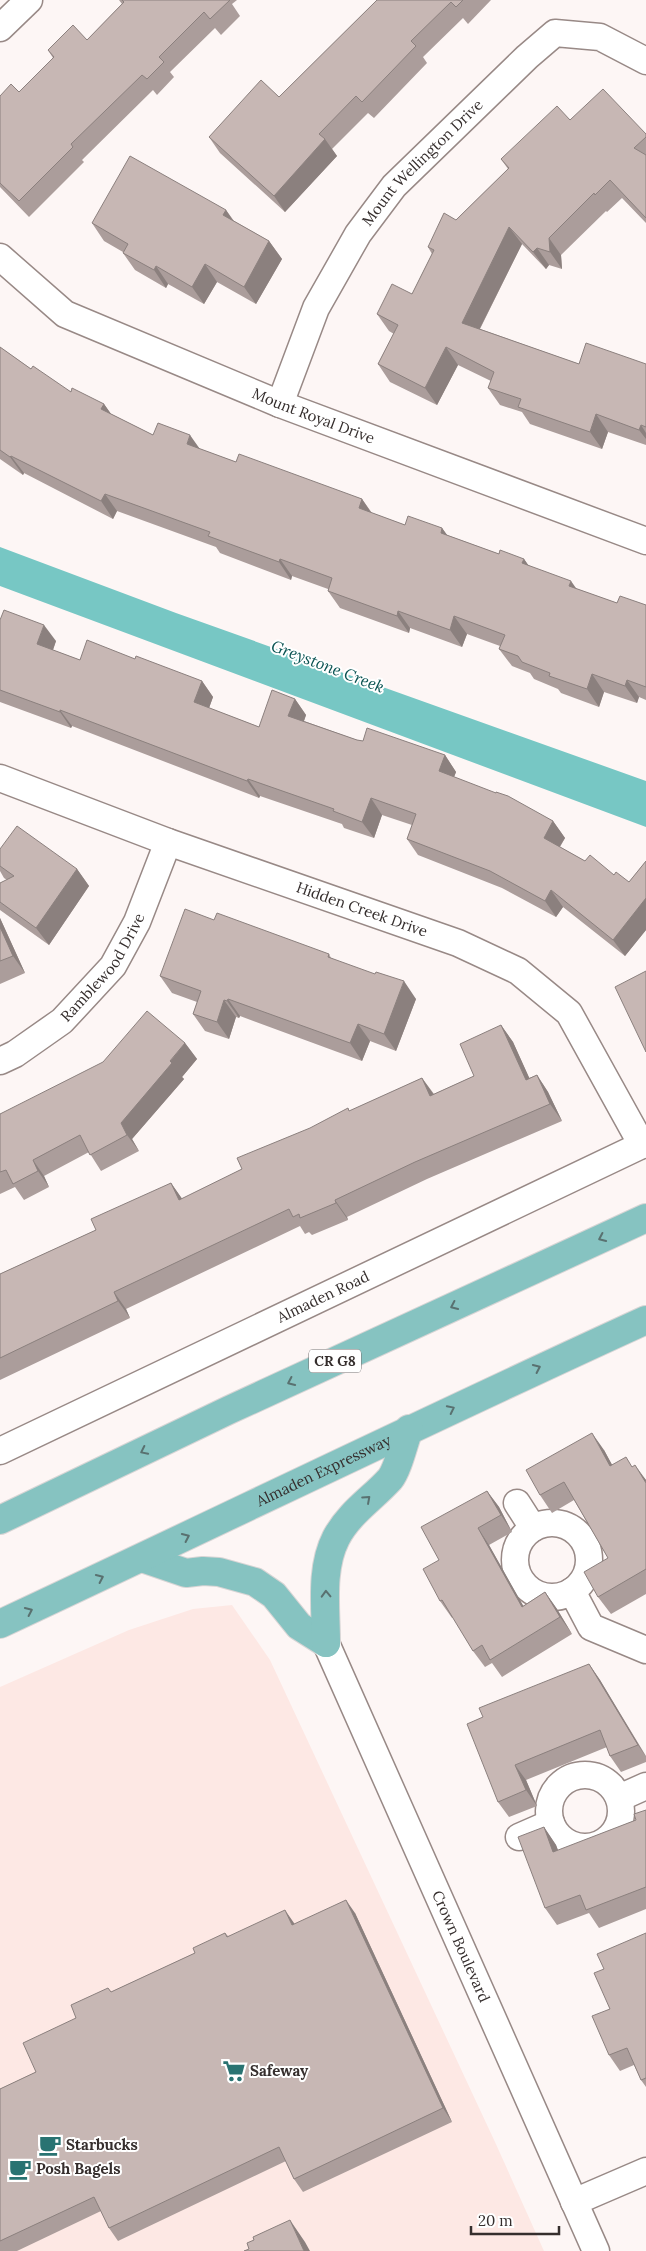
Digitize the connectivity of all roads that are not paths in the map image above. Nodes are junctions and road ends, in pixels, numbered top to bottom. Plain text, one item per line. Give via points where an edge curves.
1 (29, 0) edge
2 (0, 28) edge
3 (646, 61) edge
4 (0, 258) edge
5 (280, 404) junction
6 (646, 540) edge
7 (0, 778) edge
8 (168, 842) junction
9 (0, 1061) edge
10 (644, 1144) edge
11 (646, 1218) edge
12 (646, 1320) edge
13 (409, 1429) junction
14 (0, 1451) edge
15 (517, 1503) dead end
16 (0, 1520) edge
17 (533, 1528) junction
18 (142, 1558) junction
19 (572, 1591) junction
20 (0, 1624) edge
21 (326, 1643) junction
22 (646, 1650) edge
23 (646, 1786) edge
24 (619, 1798) junction
25 (551, 1823) junction
26 (518, 1837) edge
27 (646, 2171) edge
28 (574, 2202) junction
29 (596, 2251) edge

1 - 2 street
3 - 5 street, Mount Wellington Drive via 600,37 563,33 555,33 527,57 394,186 358,234 316,308
4 - 5 street, Mount Royal Drive via 64,314
5 - 6 street, Mount Royal Drive
7 - 8 street, Hidden Creek Drive
8 - 9 street, Ramblewood Drive via 137,922 113,966 62,1021
8 - 10 street, Hidden Creek Drive via 458,944 518,971 569,1013
10 - 14 street, Almaden Road
11 -> 16 main road, CR G8
13 -> 12 main road, Almaden Expressway
18 -> 13 main road, Almaden Expressway
21 -> 13 main road via 326,1574 336,1536 359,1506 391,1478
15 - 17 street
17 - 19 street via 557,1523 580,1535 589,1558 588,1571
17 - 19 street via 518,1546 516,1569 521,1580 538,1594 550,1597
20 -> 18 main road, Almaden Expressway
18 - 21 main road via 186,1573 219,1572 255,1582 274,1595 299,1626
19 - 22 street via 591,1627
21 - 28 street, Crown Boulevard
23 - 24 street
24 - 25 street via 603,1779 591,1775 567,1779 551,1799
24 - 25 street via 622,1809 616,1831 598,1845 575,1846 556,1834
25 - 26 street
27 - 28 street
28 - 29 street, Crown Boulevard

